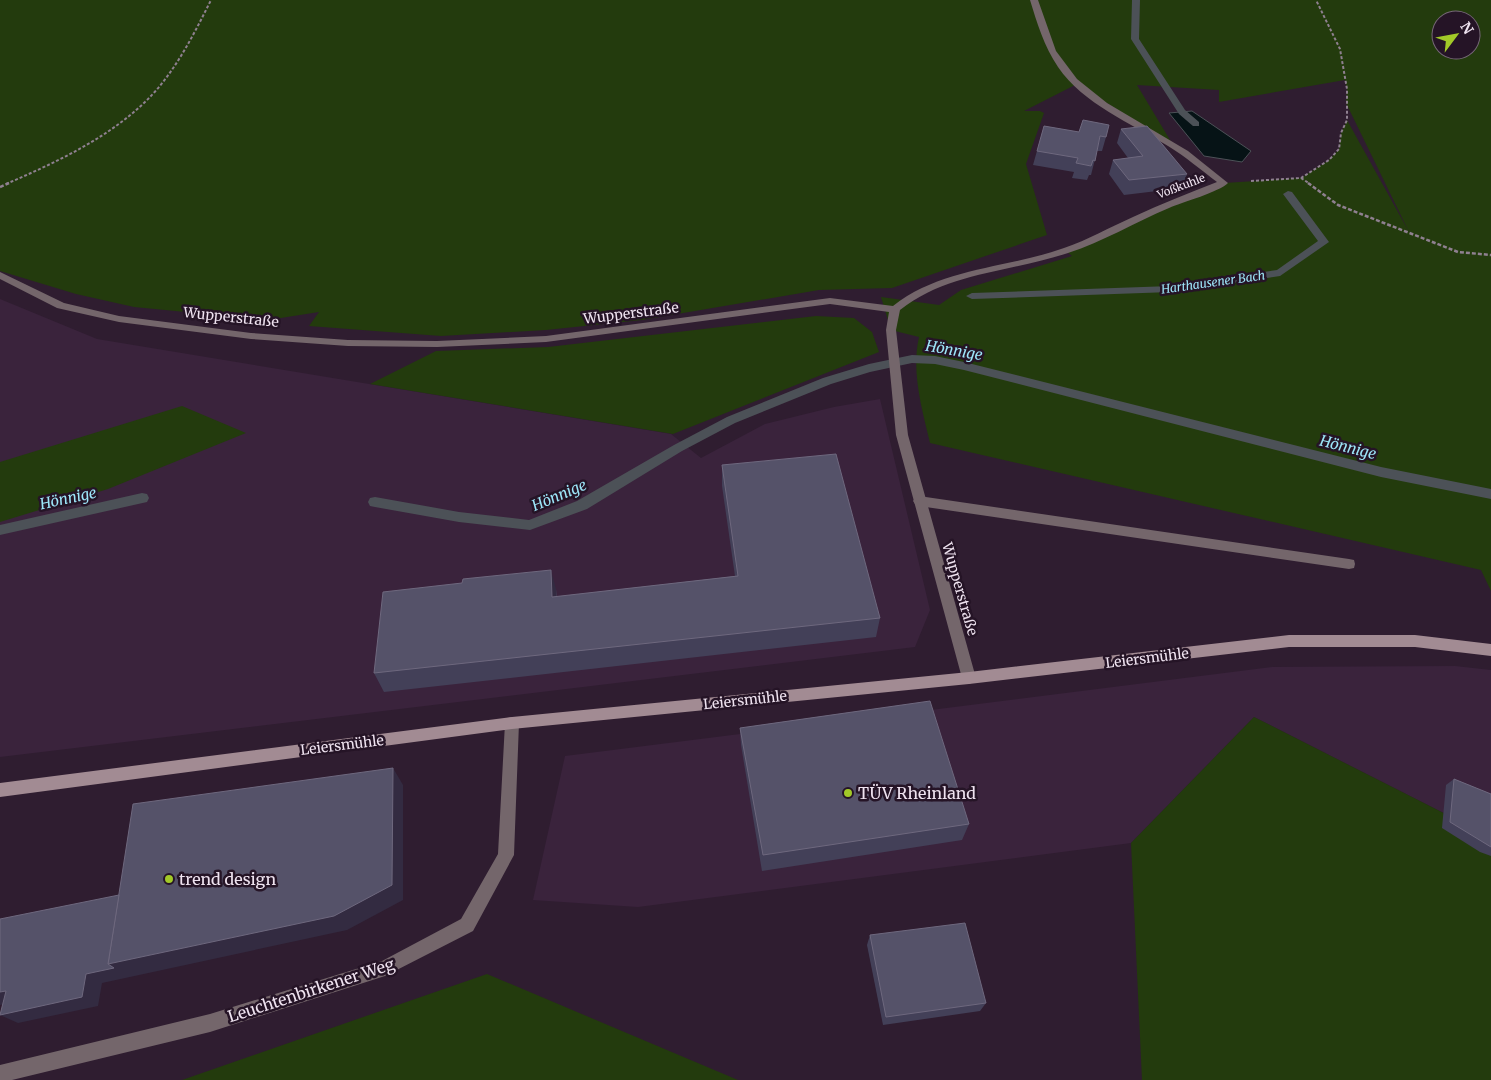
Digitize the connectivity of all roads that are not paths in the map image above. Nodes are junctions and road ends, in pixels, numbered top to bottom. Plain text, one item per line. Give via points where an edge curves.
1 (1034, 0) edge
2 (0, 275) edge
3 (895, 309) junction
4 (919, 501) junction
5 (1349, 564) dead end
6 (1491, 650) edge
7 (969, 678) junction
8 (512, 723) junction
9 (0, 790) edge
10 (0, 1074) edge

1 - 3 street, Voßkuhle via 1052,53 1077,84 1114,112 1173,145 1224,183 1176,200 1066,251 927,288 907,297
2 - 3 street, Wupperstraße via 61,306 119,319 251,336 348,343 437,344 546,339 830,301
3 - 4 street, Wupperstraße via 891,330 902,435
4 - 5 street
4 - 7 street, Wupperstraße
6 - 7 main road, Leiersmühle via 1415,641 1289,641
7 - 8 main road, Leiersmühle
8 - 9 main road, Leiersmühle
8 - 10 street, Leuchtenbirkener Weg via 506,855 467,925 385,968 210,1024

